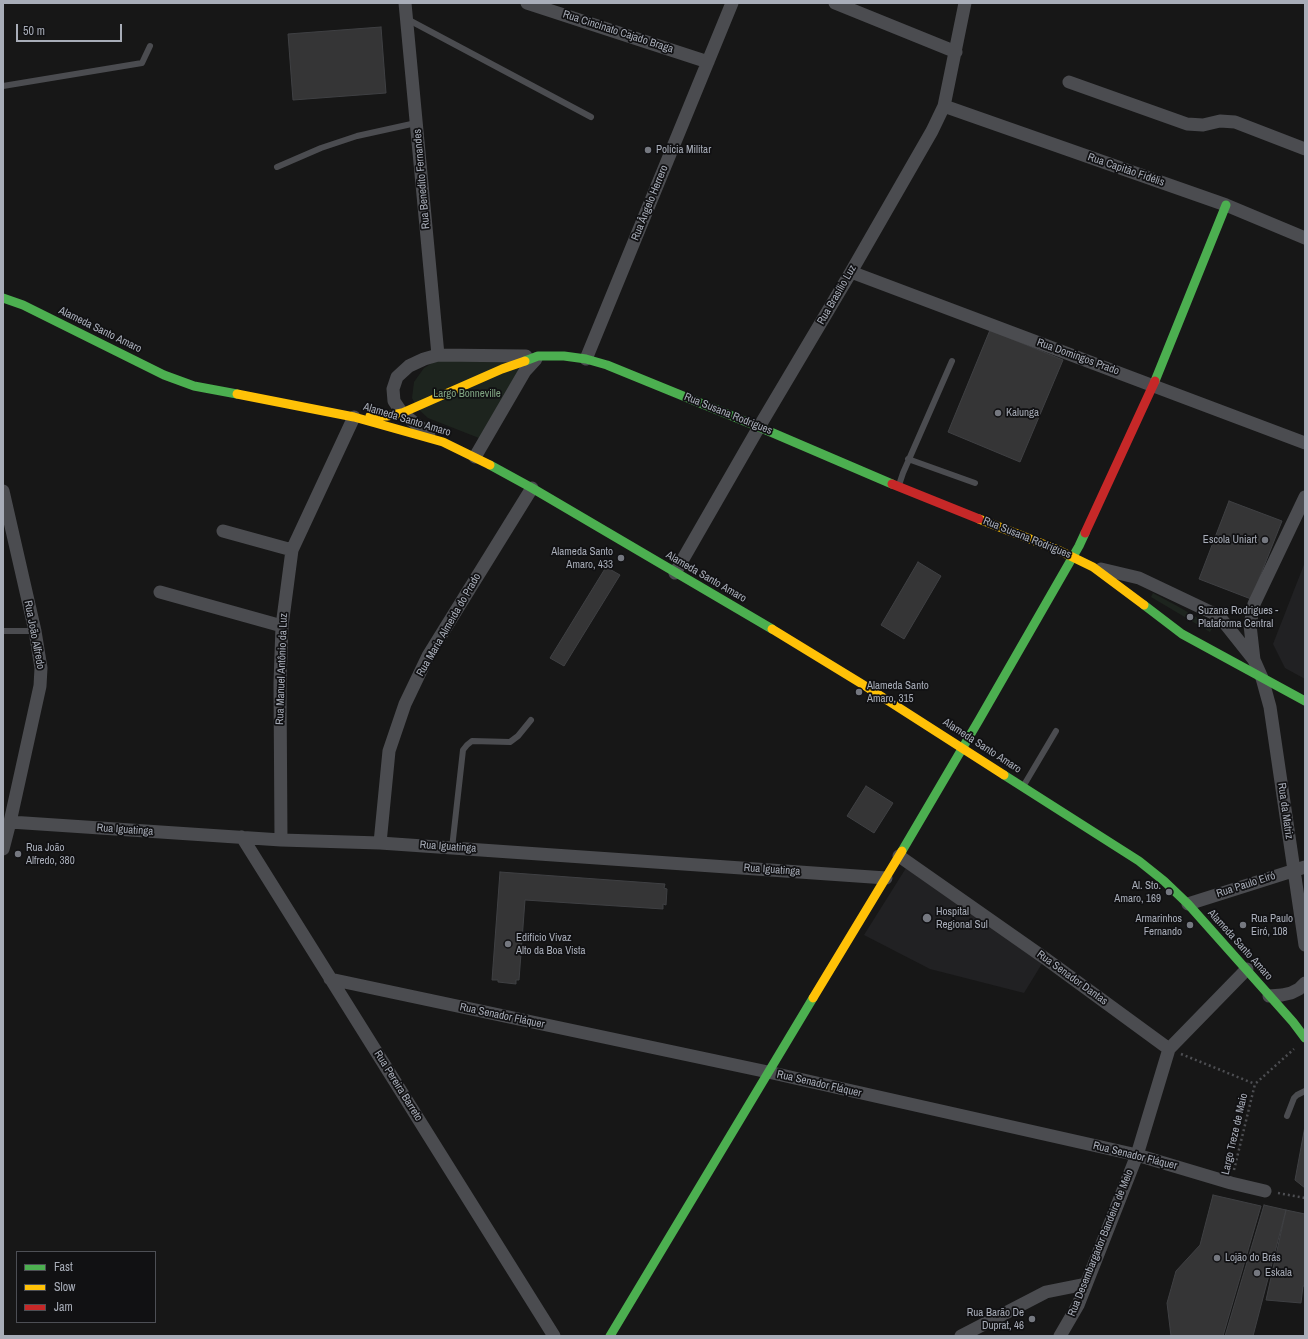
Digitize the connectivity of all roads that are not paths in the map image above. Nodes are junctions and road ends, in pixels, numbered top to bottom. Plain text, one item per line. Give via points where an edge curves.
1 (405, 3) edge
2 (527, 3) edge
3 (732, 3) edge
4 (835, 3) edge
5 (965, 3) edge
6 (407, 19) junction
7 (150, 46) dead end
8 (956, 52) junction
9 (708, 62) junction
10 (1069, 82) dead end
11 (3, 86) edge
12 (944, 106) junction
13 (591, 117) dead end
14 (416, 123) junction
15 (1305, 149) edge
16 (277, 166) dead end
17 (1226, 205) junction
18 (1305, 238) edge
19 (851, 272) junction
20 (3, 292) edge
21 (3, 298) edge
22 (23, 306) junction
23 (3, 309) edge
24 (438, 355) junction
25 (538, 356) junction
26 (586, 359) junction
27 (952, 361) dead end
28 (1153, 385) junction
29 (402, 413) junction
30 (354, 416) junction
31 (759, 427) junction
32 (443, 442) junction
33 (1305, 443) edge
34 (475, 457) junction
35 (908, 459) junction
36 (975, 483) dead end
37 (898, 487) junction
38 (532, 488) junction
39 (3, 491) edge
40 (1305, 497) edge
41 (223, 531) dead end
42 (292, 550) junction
43 (1072, 557) junction
44 (1093, 567) junction
45 (675, 573) junction
46 (160, 592) dead end
47 (282, 626) junction
48 (3, 631) edge
49 (34, 631) junction
50 (1254, 660) junction
51 (1262, 678) junction
52 (1305, 701) edge
53 (531, 720) dead end
54 (1056, 731) dead end
55 (963, 748) junction
56 (1023, 787) junction
57 (10, 822) junction
58 (242, 837) junction
59 (281, 840) junction
60 (380, 843) junction
61 (3, 848) edge
62 (452, 848) junction
63 (899, 856) junction
64 (1299, 868) edge
65 (886, 878) junction
66 (1188, 904) junction
67 (1305, 945) edge
68 (1247, 969) junction
69 (330, 979) junction
70 (1305, 983) edge
71 (1269, 996) junction
72 (1293, 1022) junction
73 (1305, 1027) edge
74 (1302, 1041) edge
75 (1169, 1049) junction
76 (768, 1072) junction
77 (1305, 1091) edge
78 (1288, 1116) dead end
79 (1137, 1155) junction
80 (1265, 1191) road end
81 (1086, 1284) junction
82 (548, 1334) edge
83 (610, 1336) edge
84 (961, 1336) edge
85 (1060, 1336) edge

1 - 6 street, Rua Benedito Fernandes
2 - 9 street, Rua Cincinato Cajado Braga
3 - 9 street, Rua Ângelo Herrero
4 - 8 street
5 - 8 street, Rua Brasílio Luz
6 - 13 lane
6 - 14 street, Rua Benedito Fernandes
7 - 11 lane via 142,64
8 - 12 street, Rua Brasílio Luz
9 - 26 street, Rua Ângelo Herrero
10 - 15 street via 1187,124 1235,122
12 - 17 street, Rua Capitão Fidélis
12 - 19 street, Rua Brasílio Luz
14 - 16 lane via 357,136
14 - 24 street, Rua Benedito Fernandes
17 - 18 street, Rua Capitão Fidélis
17 - 28 main road
19 - 28 street, Rua Domingos Prado
19 - 31 street, Rua Brasílio Luz
20 - 22 main road
21 - 22 main road, Alameda Santo Amaro
22 - 23 main road
22 - 30 main road, Alameda Santo Amaro via 164,375 194,386
24 - 25 street
24 - 29 street via 409,366 397,377 393,389 394,401
25 - 26 main road, Rua Susana Rodrigues
25 - 29 main road, Rua Susana Rodrigues
25 - 34 street via 525,371
26 - 31 main road, Rua Susana Rodrigues via 607,365
27 - 35 lane
28 - 33 street, Rua Domingos Prado
28 - 43 main road
29 - 30 main road, Rua Susana Rodrigues via 387,416
29 - 32 street
30 - 32 main road, Alameda Santo Amaro
30 - 42 street, Rua Manuel Antônio da Luz
31 - 37 main road, Rua Susana Rodrigues
31 - 45 street, Rua Brasílio Luz
32 - 34 main road, Alameda Santo Amaro
34 - 38 main road, Alameda Santo Amaro
35 - 36 lane
35 - 37 lane
37 - 43 main road, Rua Susana Rodrigues
38 - 45 main road, Alameda Santo Amaro
38 - 60 street, Rua Maria Almeida do Prado via 428,656 405,704 389,751
39 - 49 street, Rua João Alfredo
40 - 50 street via 1254,604 1250,625
41 - 42 street
42 - 47 street, Rua Manuel Antônio da Luz
43 - 44 main road, Rua Susana Rodrigues
43 - 55 main road
44 - 50 street, Rua Susana Rodrigues via 1139,578 1219,616
44 - 51 main road, Rua Susana Rodrigues via 1182,634
45 - 55 main road, Alameda Santo Amaro via 799,645
46 - 47 street
47 - 59 street, Rua Manuel Antônio da Luz
48 - 49 lane
49 - 57 street, Rua João Alfredo via 41,668 40,686
50 - 51 street, Rua Susana Rodrigues
51 - 52 main road
51 - 64 street, Rua da Matriz via 1270,707
53 - 62 lane via 510,742 472,741 463,750
54 - 56 lane
55 - 56 main road, Alameda Santo Amaro
55 - 63 main road
56 - 66 main road, Alameda Santo Amaro via 1139,861
57 - 58 street, Rua Iguatinga
57 - 61 street, Rua João Alfredo
58 - 59 street, Rua Iguatinga
58 - 69 street, Rua Pereira Barreto
59 - 60 street, Rua Iguatinga
60 - 62 street, Rua Iguatinga
62 - 65 street, Rua Iguatinga
63 - 65 main road
63 - 75 street, Rua Senador Dantas
64 - 66 street, Rua Paulo Eiró
64 - 67 street, Rua da Matriz
65 - 76 main road
66 - 68 main road, Alameda Santo Amaro
68 - 71 main road, Alameda Santo Amaro
68 - 75 street, Rua Desembargador Bandeira de Melo
69 - 76 street, Rua Senador Fláquer
69 - 82 street, Rua Pereira Barreto
70 - 71 street via 1299,990 1291,993
71 - 72 main road, Alameda Santo Amaro
72 - 73 main road
72 - 74 main road, Alameda Santo Amaro
75 - 79 street, Rua Desembargador Bandeira de Melo
76 - 79 street, Rua Senador Fláquer
76 - 83 main road
77 - 78 lane via 1294,1098
79 - 80 street, Rua Senador Fláquer
79 - 81 street, Rua Desembargador Bandeira de Melo
81 - 84 street via 1046,1292
81 - 85 street, Rua Desembargador Bandeira de Melo via 1078,1305

